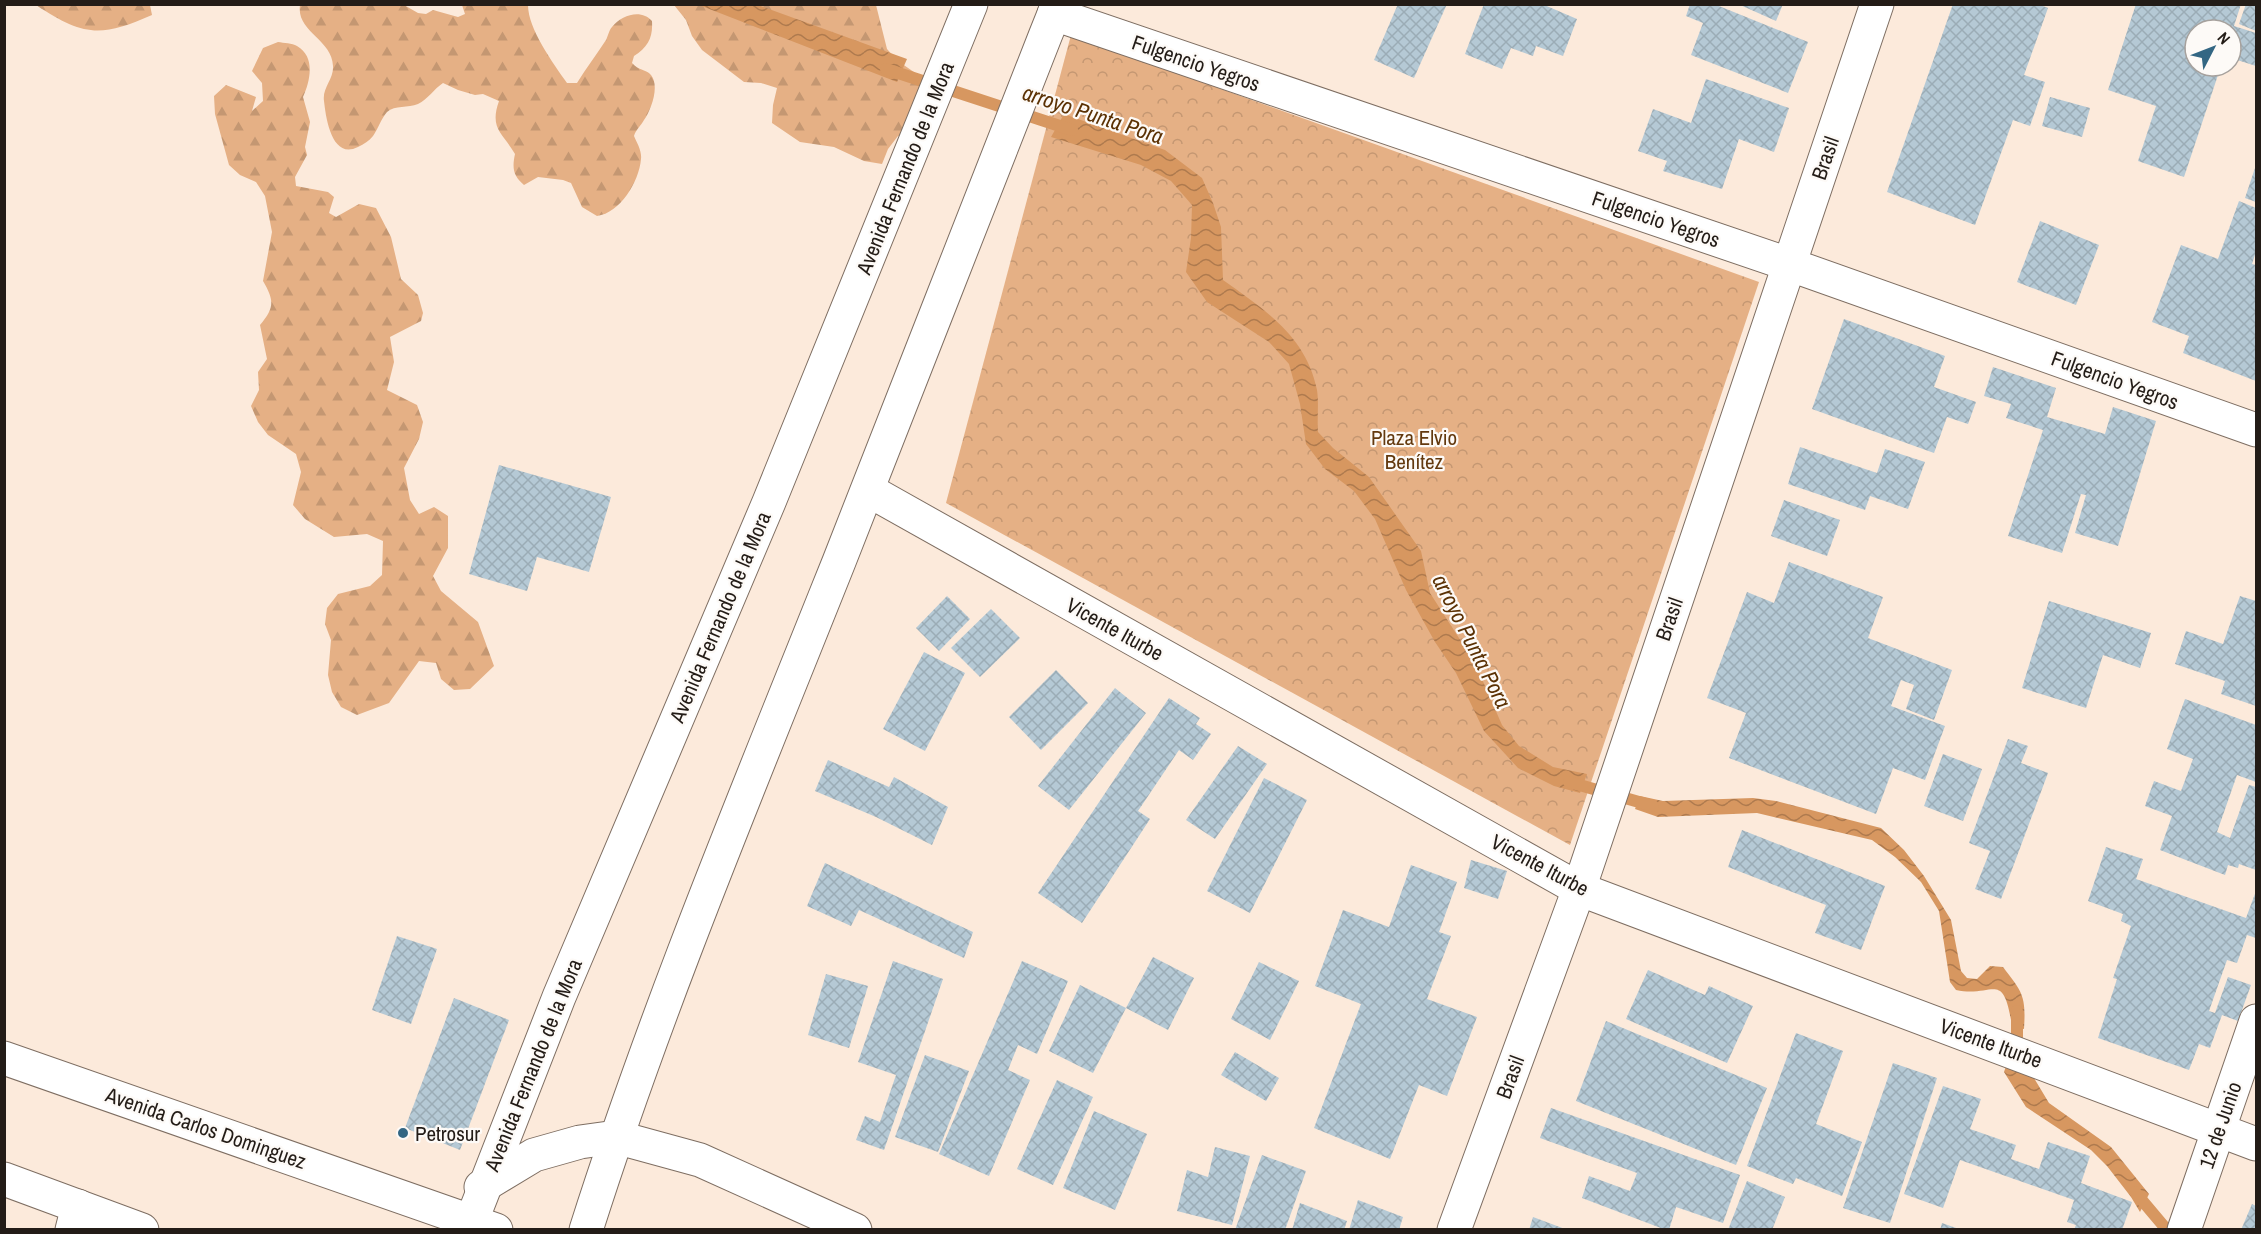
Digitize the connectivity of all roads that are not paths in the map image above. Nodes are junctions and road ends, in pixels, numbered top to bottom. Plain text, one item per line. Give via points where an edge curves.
1 (1877, 4) edge
2 (1056, 9) edge
3 (967, 16) edge
4 (1788, 264) junction
5 (2256, 430) edge
6 (868, 490) junction
7 (1579, 889) junction
8 (2256, 1021) edge
9 (4, 1058) edge
10 (2219, 1129) junction
11 (616, 1137) junction
12 (2256, 1144) edge
13 (4, 1179) edge
14 (485, 1186) junction
15 (407, 1198) junction
16 (75, 1218) edge
17 (479, 1226) edge
18 (2185, 1227) edge
19 (142, 1230) edge
20 (586, 1230) edge
21 (855, 1230) edge
22 (1454, 1230) edge

1 - 4 street, Brasil
2 - 4 street, Fulgencio Yegros
2 - 6 street
3 - 14 street, Avenida Fernando de la Mora via 769,502 564,986
4 - 5 street, Fulgencio Yegros
4 - 7 street, Brasil
6 - 7 street, Vicente Iturbe
6 - 11 street via 683,952
7 - 10 street, Vicente Iturbe
7 - 22 street, Brasil
8 - 10 street, 12 de Junio
9 - 15 street, Avenida Carlos Dominguez
10 - 12 street, Vicente Iturbe
10 - 18 street, 12 de Junio
11 - 14 street, Avenida Carlos Dominguez via 534,1155
11 - 20 street
11 - 21 street, Avenida Carlos Dominguez via 700,1160
13 - 16 street
14 - 15 street, Avenida Carlos Dominguez via 451,1197
14 - 17 street, Avenida Fernando de la Mora
15 - 17 street, Avenida Carlos Dominguez
16 - 19 street

